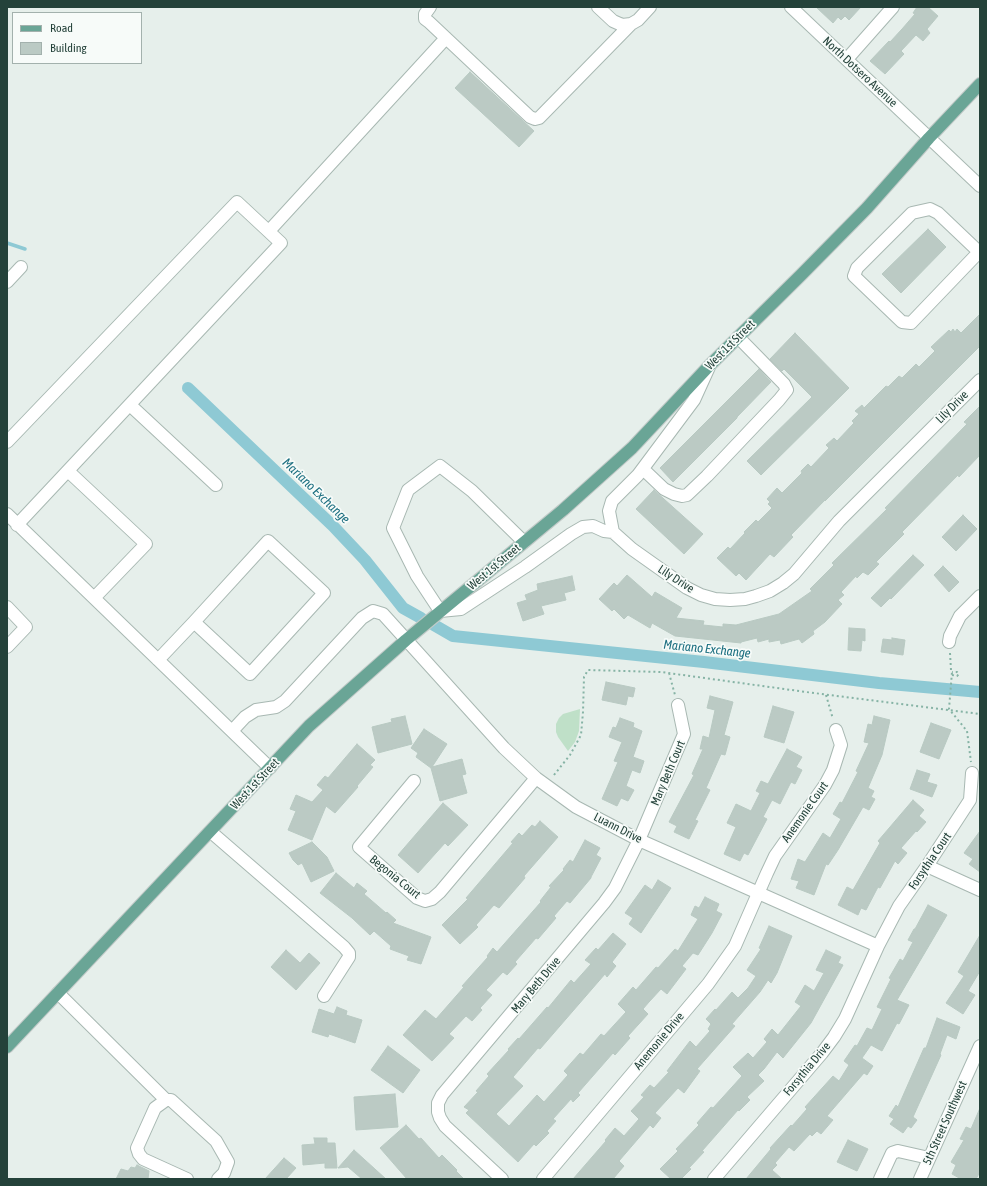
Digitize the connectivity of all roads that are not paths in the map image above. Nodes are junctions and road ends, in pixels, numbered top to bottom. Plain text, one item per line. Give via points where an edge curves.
1 (430, 7) edge
2 (598, 7) edge
3 (650, 7) edge
4 (791, 7) edge
5 (893, 7) edge
6 (631, 24) junction
7 (446, 38) junction
8 (847, 59) junction
9 (980, 84) edge
10 (929, 138) junction
11 (980, 186) edge
12 (269, 231) junction
13 (980, 251) edge
14 (21, 267) dead end
15 (7, 282) edge
16 (738, 337) junction
17 (709, 366) junction
18 (980, 380) edge
19 (130, 404) junction
20 (7, 442) edge
21 (643, 469) junction
22 (68, 471) junction
23 (216, 485) dead end
24 (7, 514) edge
25 (18, 525) junction
26 (613, 532) junction
27 (524, 542) junction
28 (980, 596) edge
29 (94, 598) junction
30 (7, 607) edge
31 (440, 611) junction
32 (194, 622) junction
33 (406, 640) junction
34 (949, 642) road end
35 (7, 648) edge
36 (158, 660) junction
37 (678, 706) road end
38 (836, 730) road end
39 (232, 732) junction
40 (270, 768) junction
41 (972, 773) road end
42 (536, 778) junction
43 (414, 781) dead end
44 (211, 832) junction
45 (639, 840) junction
46 (927, 866) junction
47 (980, 890) edge
48 (758, 892) junction
49 (878, 946) junction
50 (58, 993) junction
51 (324, 996) dead end
52 (980, 1046) edge
53 (7, 1047) edge
54 (166, 1100) junction
55 (929, 1158) junction
56 (187, 1179) edge
57 (218, 1179) edge
58 (502, 1179) edge
59 (543, 1179) edge
60 (714, 1179) edge
61 (880, 1179) edge
62 (920, 1179) edge

1 - 7 street via 426,19
2 - 6 street via 617,23
3 - 6 street
4 - 8 street, North Dotsero Avenue
5 - 8 street
6 - 7 street via 539,118 535,119
7 - 12 street
8 - 10 street, North Dotsero Avenue
9 - 10 main road, West 1st Street
10 - 11 street, North Dotsero Avenue
10 - 16 main road, West 1st Street via 867,208
12 - 19 street via 282,243
12 - 20 street via 237,202
13 - 13 street via 911,323 902,322 854,276 857,268 912,213 930,209 938,213
14 - 15 street
16 - 17 main road, West 1st Street
16 - 21 street via 784,384 787,390 780,400 687,495 674,494 664,489
17 - 21 street via 694,400
17 - 27 main road, West 1st Street via 632,448
18 - 26 street, Lily Drive via 839,521 794,574 770,591 745,599 730,600 701,594 687,588 632,550
19 - 22 street
19 - 23 street
21 - 26 street via 612,501 608,511
22 - 25 street
22 - 29 street via 146,544
24 - 25 street
25 - 29 street
26 - 31 street via 593,526 583,527 461,609
27 - 31 main road, West 1st Street
27 - 31 street via 472,491 440,466 408,490 393,528 417,576
28 - 34 street via 960,616
29 - 36 street
30 - 35 street via 26,627
31 - 33 main road, West 1st Street
32 - 32 street via 268,541 324,593 250,674
32 - 36 street
33 - 39 street, Luann Drive via 383,614 373,611 362,618 285,700 276,707 256,710 245,717
33 - 40 main road, West 1st Street via 309,726
33 - 42 street, Luann Drive via 504,748
36 - 39 street
37 - 45 street, Mary Beth Court via 684,734
38 - 48 street, Anemonie Court via 842,745 833,770 775,856
39 - 40 street
40 - 44 main road, West 1st Street
41 - 46 street, Forsythia Court via 970,800
42 - 43 street, Begonia Court via 440,892 425,901 417,898 359,848
42 - 45 street, Luann Drive via 576,807
44 - 50 main road, West 1st Street
44 - 51 street via 349,952 349,957
45 - 48 street, Luann Drive
45 - 58 street, Mary Beth Drive via 604,904 442,1095 438,1103 438,1112 445,1126
46 - 47 street
46 - 49 street, Forsythia Court via 899,906
48 - 49 street, Luann Drive
48 - 59 street, Anemonie Drive via 735,946 718,971
49 - 60 street, Forsythia Drive via 845,1019 834,1037
50 - 53 main road, West 1st Street
50 - 54 street
52 - 55 street, 5th Street Southwest
54 - 56 street via 155,1108 137,1148 143,1159
54 - 57 street via 171,1100 216,1141 228,1162 224,1173
55 - 61 street via 898,1151 892,1153
55 - 62 street, 5th Street Southwest

